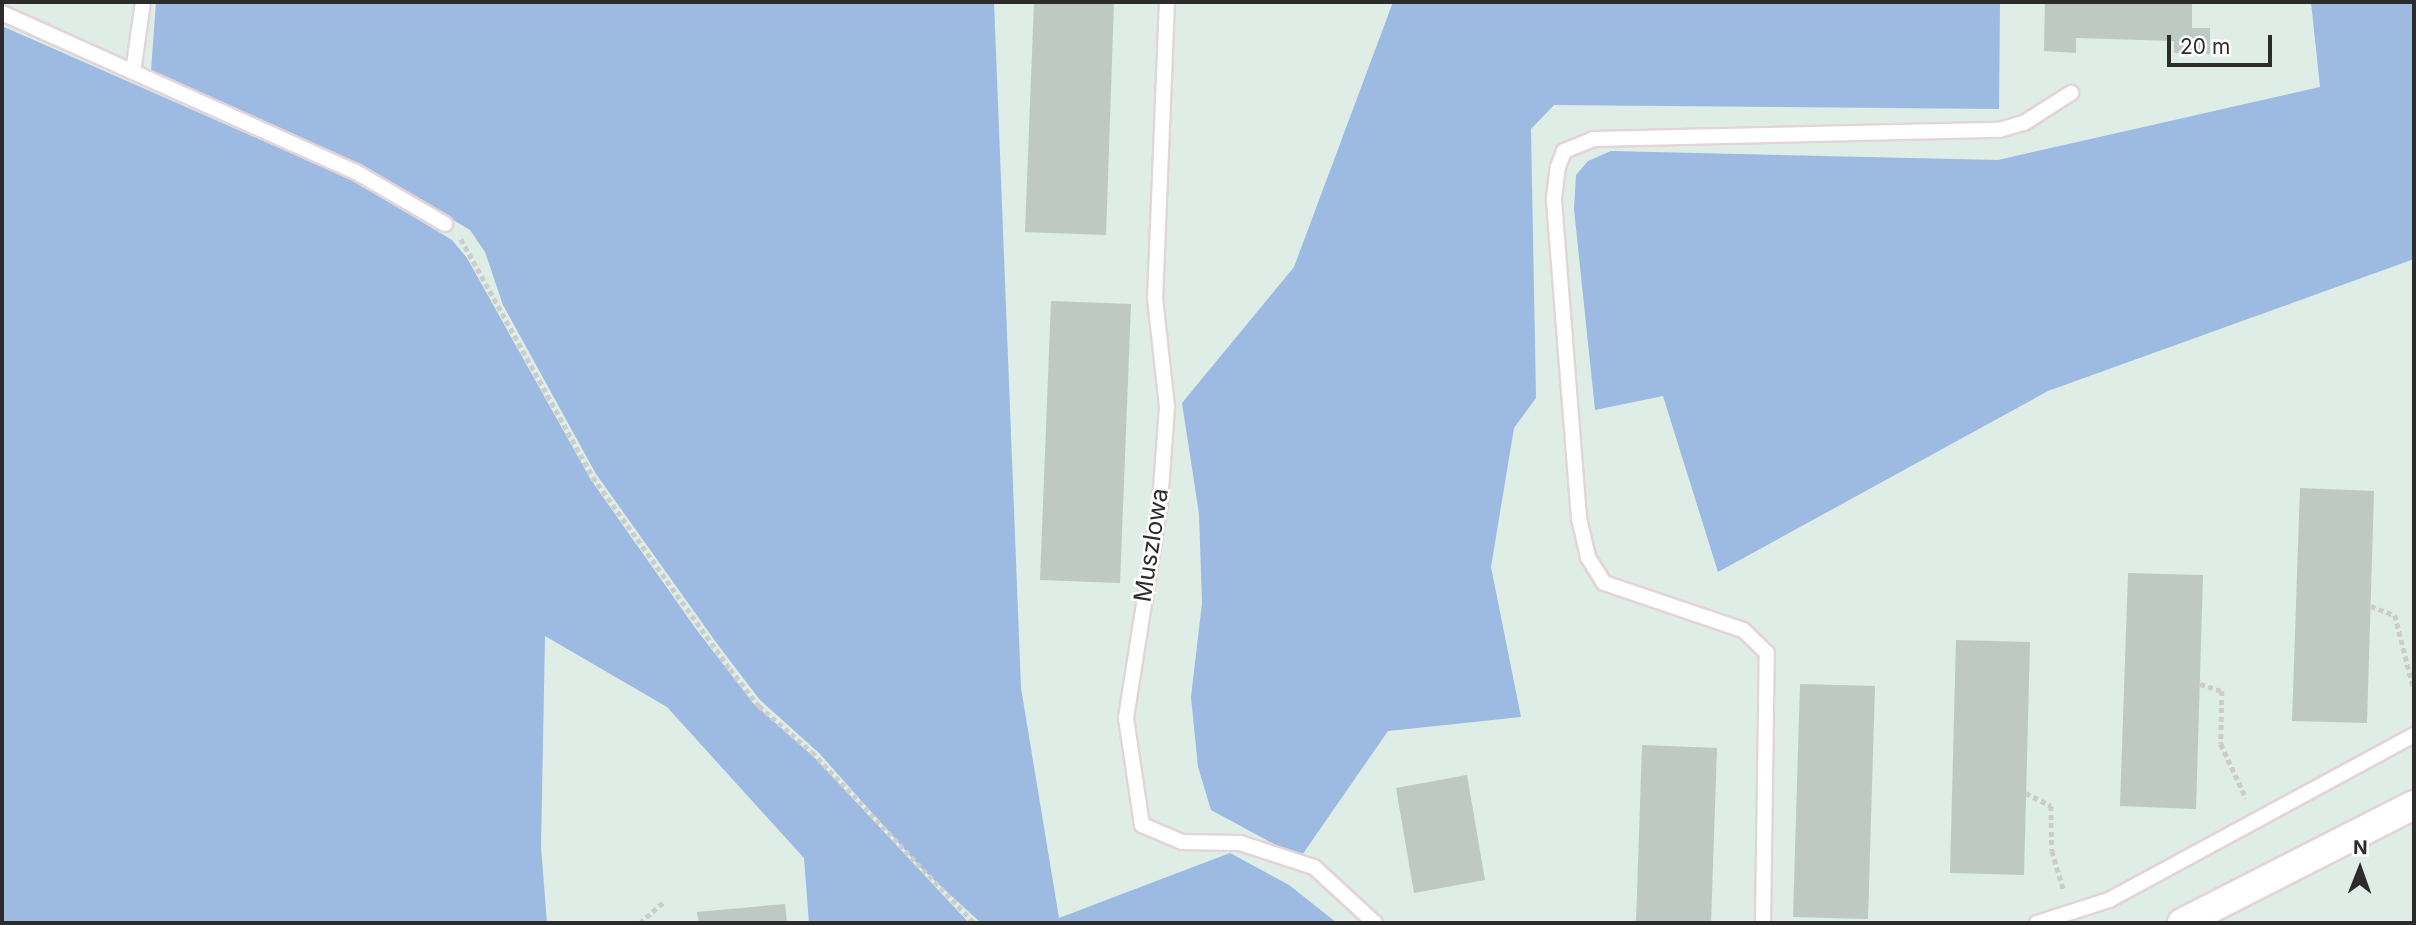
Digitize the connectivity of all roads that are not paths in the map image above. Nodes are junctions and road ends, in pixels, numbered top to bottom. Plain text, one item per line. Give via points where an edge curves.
1 (143, 2) edge
2 (1167, 2) edge
3 (2, 13) edge
4 (133, 72) junction
5 (2071, 93) dead end
6 (446, 224) road end
7 (2414, 736) edge
8 (2414, 805) edge
9 (1375, 923) edge
10 (1763, 923) edge
11 (2037, 923) edge
12 (2182, 923) edge

1 - 4 lane
2 - 9 lane, Muszlowa via 1154,298 1167,407 1160,503 1126,718 1142,825 1182,842 1240,843 1314,867
3 - 4 lane
4 - 6 lane via 356,172
5 - 10 lane via 2024,123 1998,131 1593,139 1564,151 1558,167 1554,198 1577,491 1588,557 1604,583 1743,630 1767,653
7 - 11 lane via 2109,900
8 - 12 street

